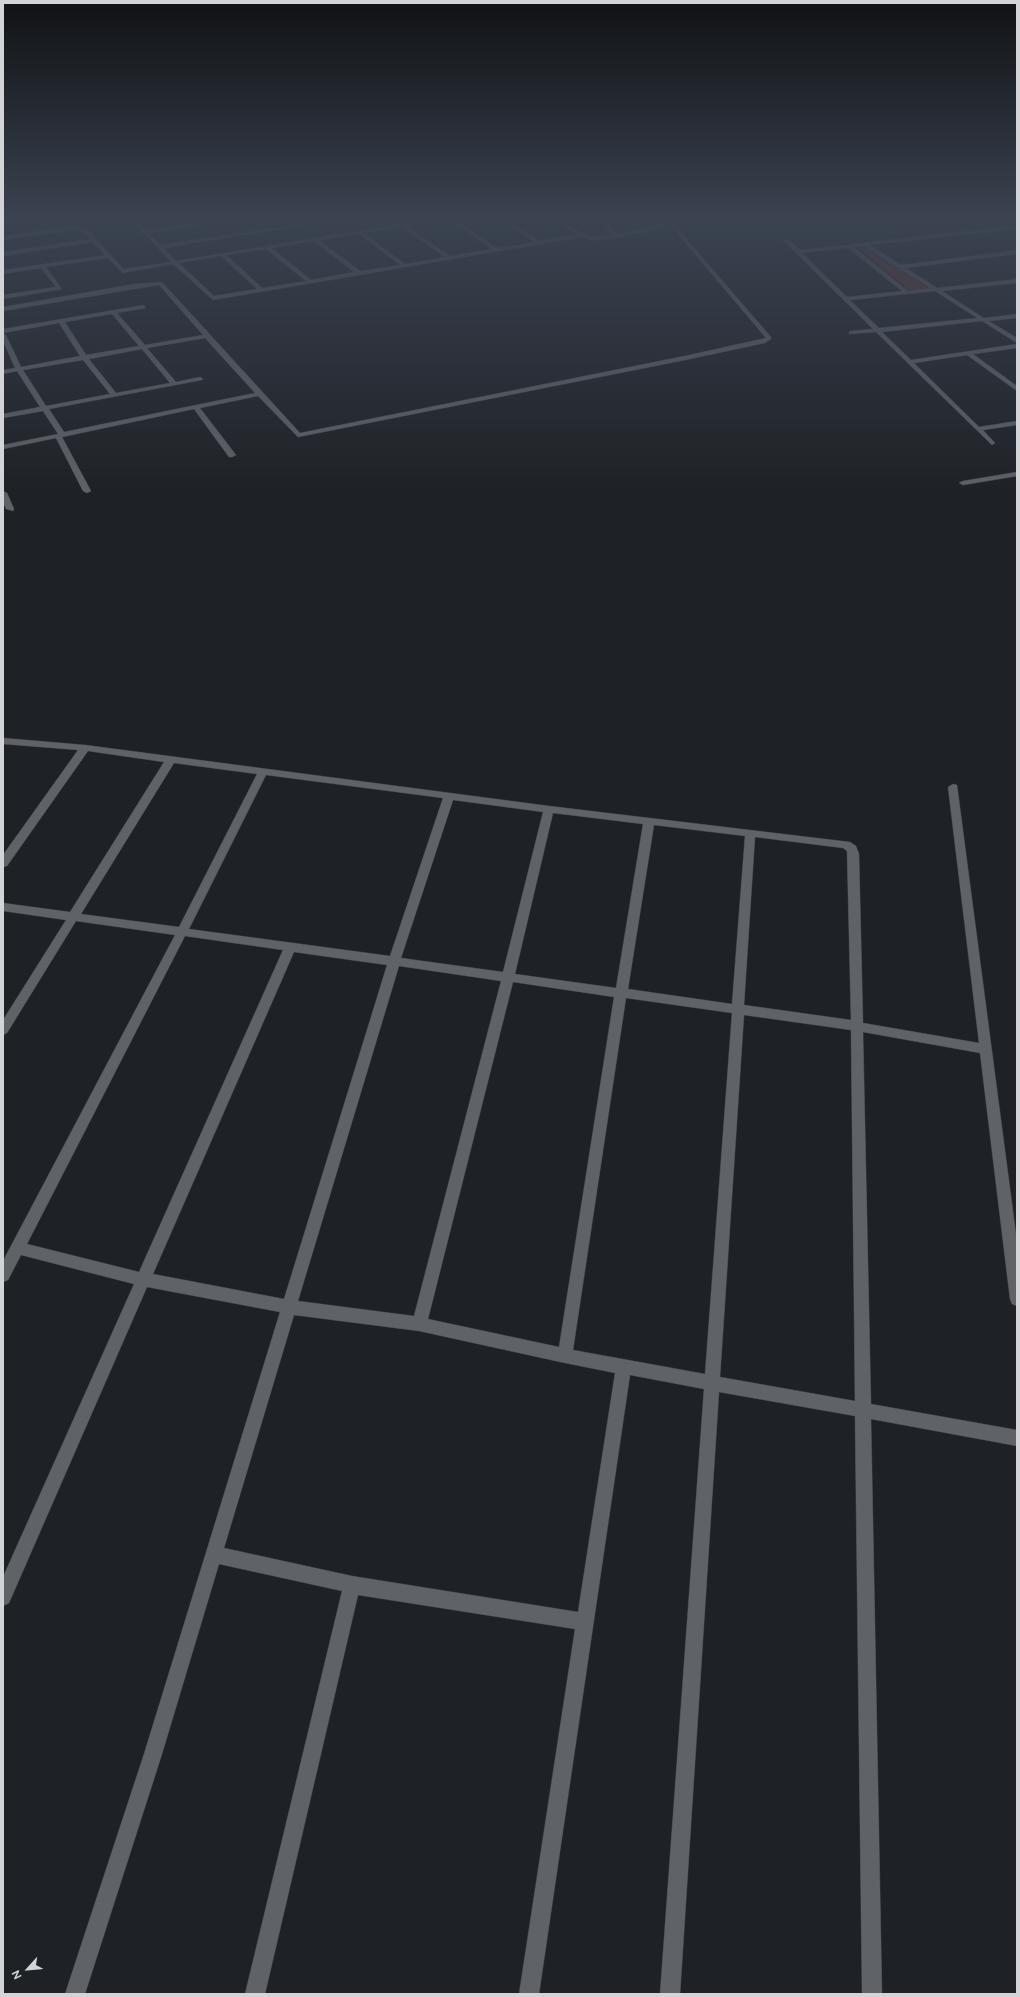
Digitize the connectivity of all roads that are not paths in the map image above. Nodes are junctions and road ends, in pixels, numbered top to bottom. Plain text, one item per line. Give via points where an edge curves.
1 (106, 313) edge
2 (114, 313) edge
3 (186, 313) edge
4 (748, 313) edge
5 (860, 313) edge
6 (973, 313) edge
7 (1017, 316) edge
8 (982, 319) junction
9 (61, 321) junction
10 (876, 330) junction
11 (3, 331) edge
12 (851, 333) dead end
13 (3, 335) edge
14 (205, 336) junction
15 (1017, 341) edge
16 (1017, 346) edge
17 (143, 347) junction
18 (969, 354) junction
19 (84, 357) junction
20 (909, 362) junction
21 (19, 369) junction
22 (3, 372) edge
23 (200, 379) dead end
24 (175, 384) junction
25 (1017, 389) edge
26 (259, 394) junction
27 (114, 395) junction
28 (196, 407) junction
29 (44, 408) junction
30 (3, 416) edge
31 (1017, 423) edge
32 (978, 429) junction
33 (60, 436) junction
34 (992, 443) dead end
35 (3, 447) edge
36 (232, 455) dead end
37 (1017, 474) edge
38 (963, 483) dead end
39 (87, 491) dead end
40 (3, 493) edge
41 (10, 509) dead end
42 (3, 741) edge
43 (85, 748) junction
44 (171, 760) junction
45 (263, 771) junction
46 (953, 787) dead end
47 (449, 796) junction
48 (549, 809) junction
49 (649, 821) junction
50 (750, 833) junction
51 (3, 863) edge
52 (3, 907) edge
53 (74, 917) junction
54 (182, 932) junction
55 (290, 947) junction
56 (394, 962) junction
57 (508, 977) junction
58 (621, 993) junction
59 (739, 1009) junction
60 (856, 1026) junction
61 (3, 1030) edge
62 (986, 1049) junction
63 (17, 1248) junction
64 (3, 1276) edge
65 (142, 1279) junction
66 (1017, 1299) edge
67 (289, 1307) junction
68 (419, 1324) junction
69 (565, 1356) junction
70 (624, 1367) junction
71 (713, 1383) junction
72 (862, 1410) junction
73 (1017, 1438) edge
74 (214, 1554) junction
75 (352, 1585) junction
76 (3, 1596) edge
77 (585, 1622) junction
78 (75, 1994) edge
79 (255, 1994) edge
80 (528, 1994) edge
81 (670, 1994) edge
82 (872, 1994) edge

1 - 9 street
2 - 17 street
3 - 14 street
4 - 26 street via 769,338 765,341 298,435
5 - 10 street
6 - 8 street
7 - 8 street
8 - 10 street
8 - 15 street
9 - 11 street
9 - 19 street
10 - 12 street
10 - 20 street
13 - 21 street
14 - 17 street
14 - 26 street
16 - 18 street
17 - 19 street
17 - 24 street
18 - 20 street
18 - 25 street
19 - 21 street
19 - 27 street
20 - 32 street
21 - 22 street
21 - 29 street
23 - 24 street
24 - 27 street
26 - 28 street
27 - 29 street
28 - 33 street
28 - 36 street
29 - 30 street
29 - 33 street
31 - 32 street
32 - 34 street
33 - 35 street
33 - 39 street
37 - 38 street
40 - 41 street
42 - 43 street
43 - 44 street
43 - 51 street
44 - 45 street
44 - 53 street
45 - 47 street
45 - 54 street
46 - 62 street
47 - 48 street
47 - 56 street
48 - 49 street
48 - 57 street
49 - 50 street
49 - 58 street
50 - 59 street
50 - 60 street via 846,845 852,849
52 - 53 street
53 - 54 street
53 - 61 street
54 - 55 street
54 - 63 street
55 - 56 street
55 - 65 street
56 - 57 street
56 - 67 street
57 - 58 street
57 - 68 street
58 - 59 street
58 - 69 street
59 - 60 street
59 - 71 street
60 - 62 street
60 - 72 street
62 - 66 street
63 - 64 street
63 - 65 street
65 - 67 street
65 - 76 street
67 - 68 street
67 - 74 street
68 - 69 street
69 - 70 street
70 - 71 street
70 - 77 street
71 - 72 street
71 - 81 street
72 - 73 street
72 - 82 street
74 - 75 street
74 - 78 street via 154,1754
75 - 77 street
75 - 79 street
77 - 80 street

